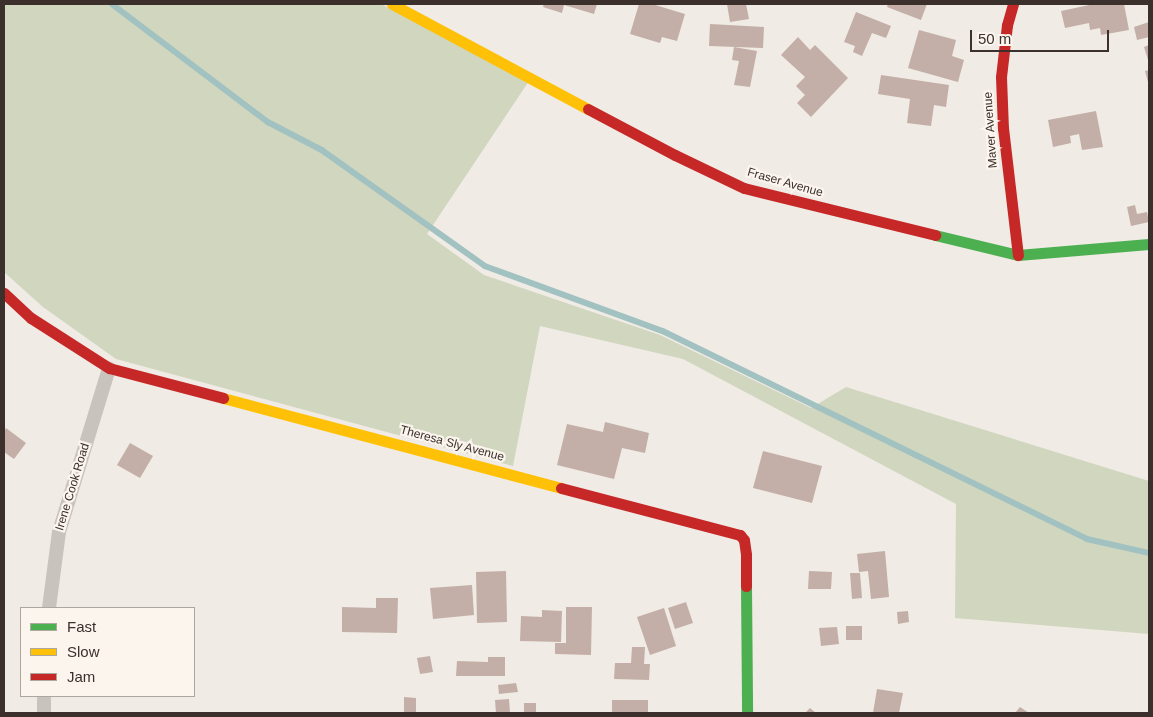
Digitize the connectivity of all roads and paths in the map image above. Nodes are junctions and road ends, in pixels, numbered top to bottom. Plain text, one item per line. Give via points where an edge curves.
1 (392, 4) edge
2 (1013, 4) edge
3 (1149, 244) edge
4 (1018, 254) junction
5 (4, 293) edge
6 (110, 368) junction
7 (49, 607) edge
8 (44, 697) edge
9 (44, 713) edge
10 (747, 713) edge

1 - 4 street, Fraser Avenue via 675,155 744,188
2 - 4 street, Maver Avenue via 1007,25 1001,77 1002,128
3 - 4 street, Fraser Avenue
5 - 6 street, Theresa Sly Avenue via 31,318
6 - 7 street, Irene Cook Road via 59,532
6 - 10 street, Theresa Sly Avenue via 740,535 746,555
8 - 9 street

